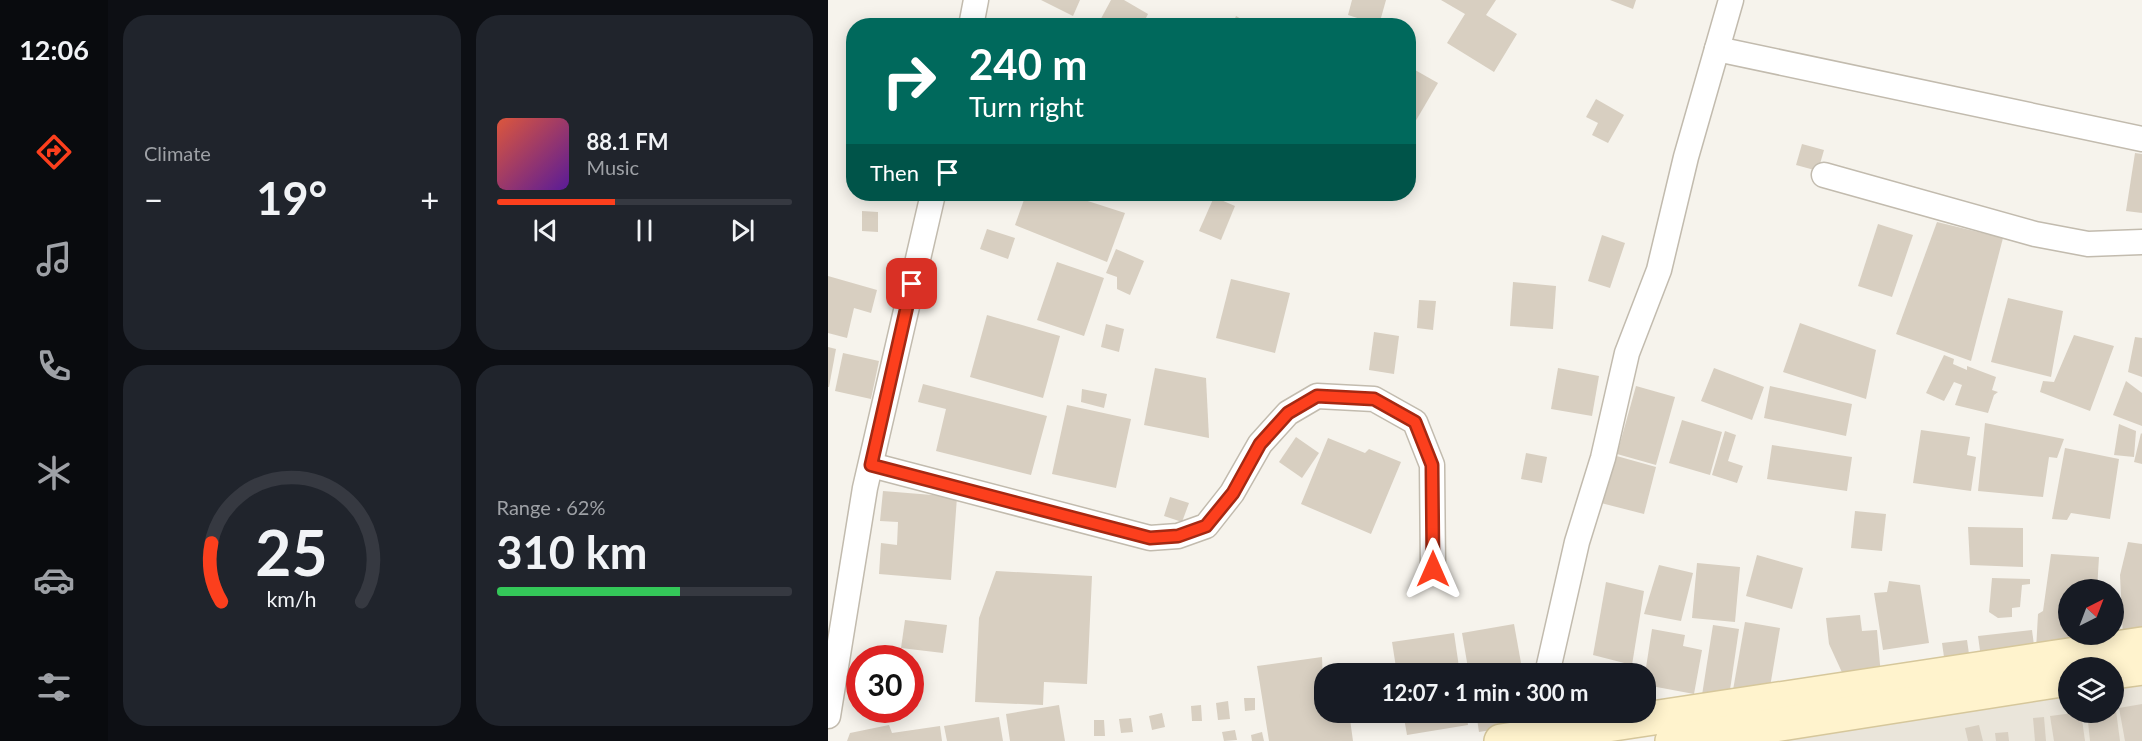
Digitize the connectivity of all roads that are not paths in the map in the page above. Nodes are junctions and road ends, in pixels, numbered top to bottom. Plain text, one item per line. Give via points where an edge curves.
1 (976, 0) edge
2 (1731, 0) edge
3 (973, 18) edge
4 (1717, 49) junction
5 (2142, 139) edge
6 (1824, 175) dead end
7 (931, 201) edge
8 (2142, 242) edge
9 (871, 465) junction
10 (1433, 569) dead end
11 (2142, 644) edge
12 (1550, 663) edge
13 (2142, 668) edge
14 (2124, 671) edge
15 (2058, 681) edge
16 (828, 716) edge
17 (1535, 730) edge
18 (1501, 741) edge
19 (1672, 741) edge

1 - 3 street
2 - 4 street
4 - 5 street
4 - 12 street via 1659,270 1627,353
6 - 8 street via 2035,234 2088,244
7 - 9 street
9 - 10 street via 1150,538 1178,536 1206,526 1233,493 1260,444 1288,413 1317,396 1374,399 1415,422 1432,465
9 - 16 street
11 - 17 main road
13 - 14 main road
15 - 19 main road
17 - 18 main road

